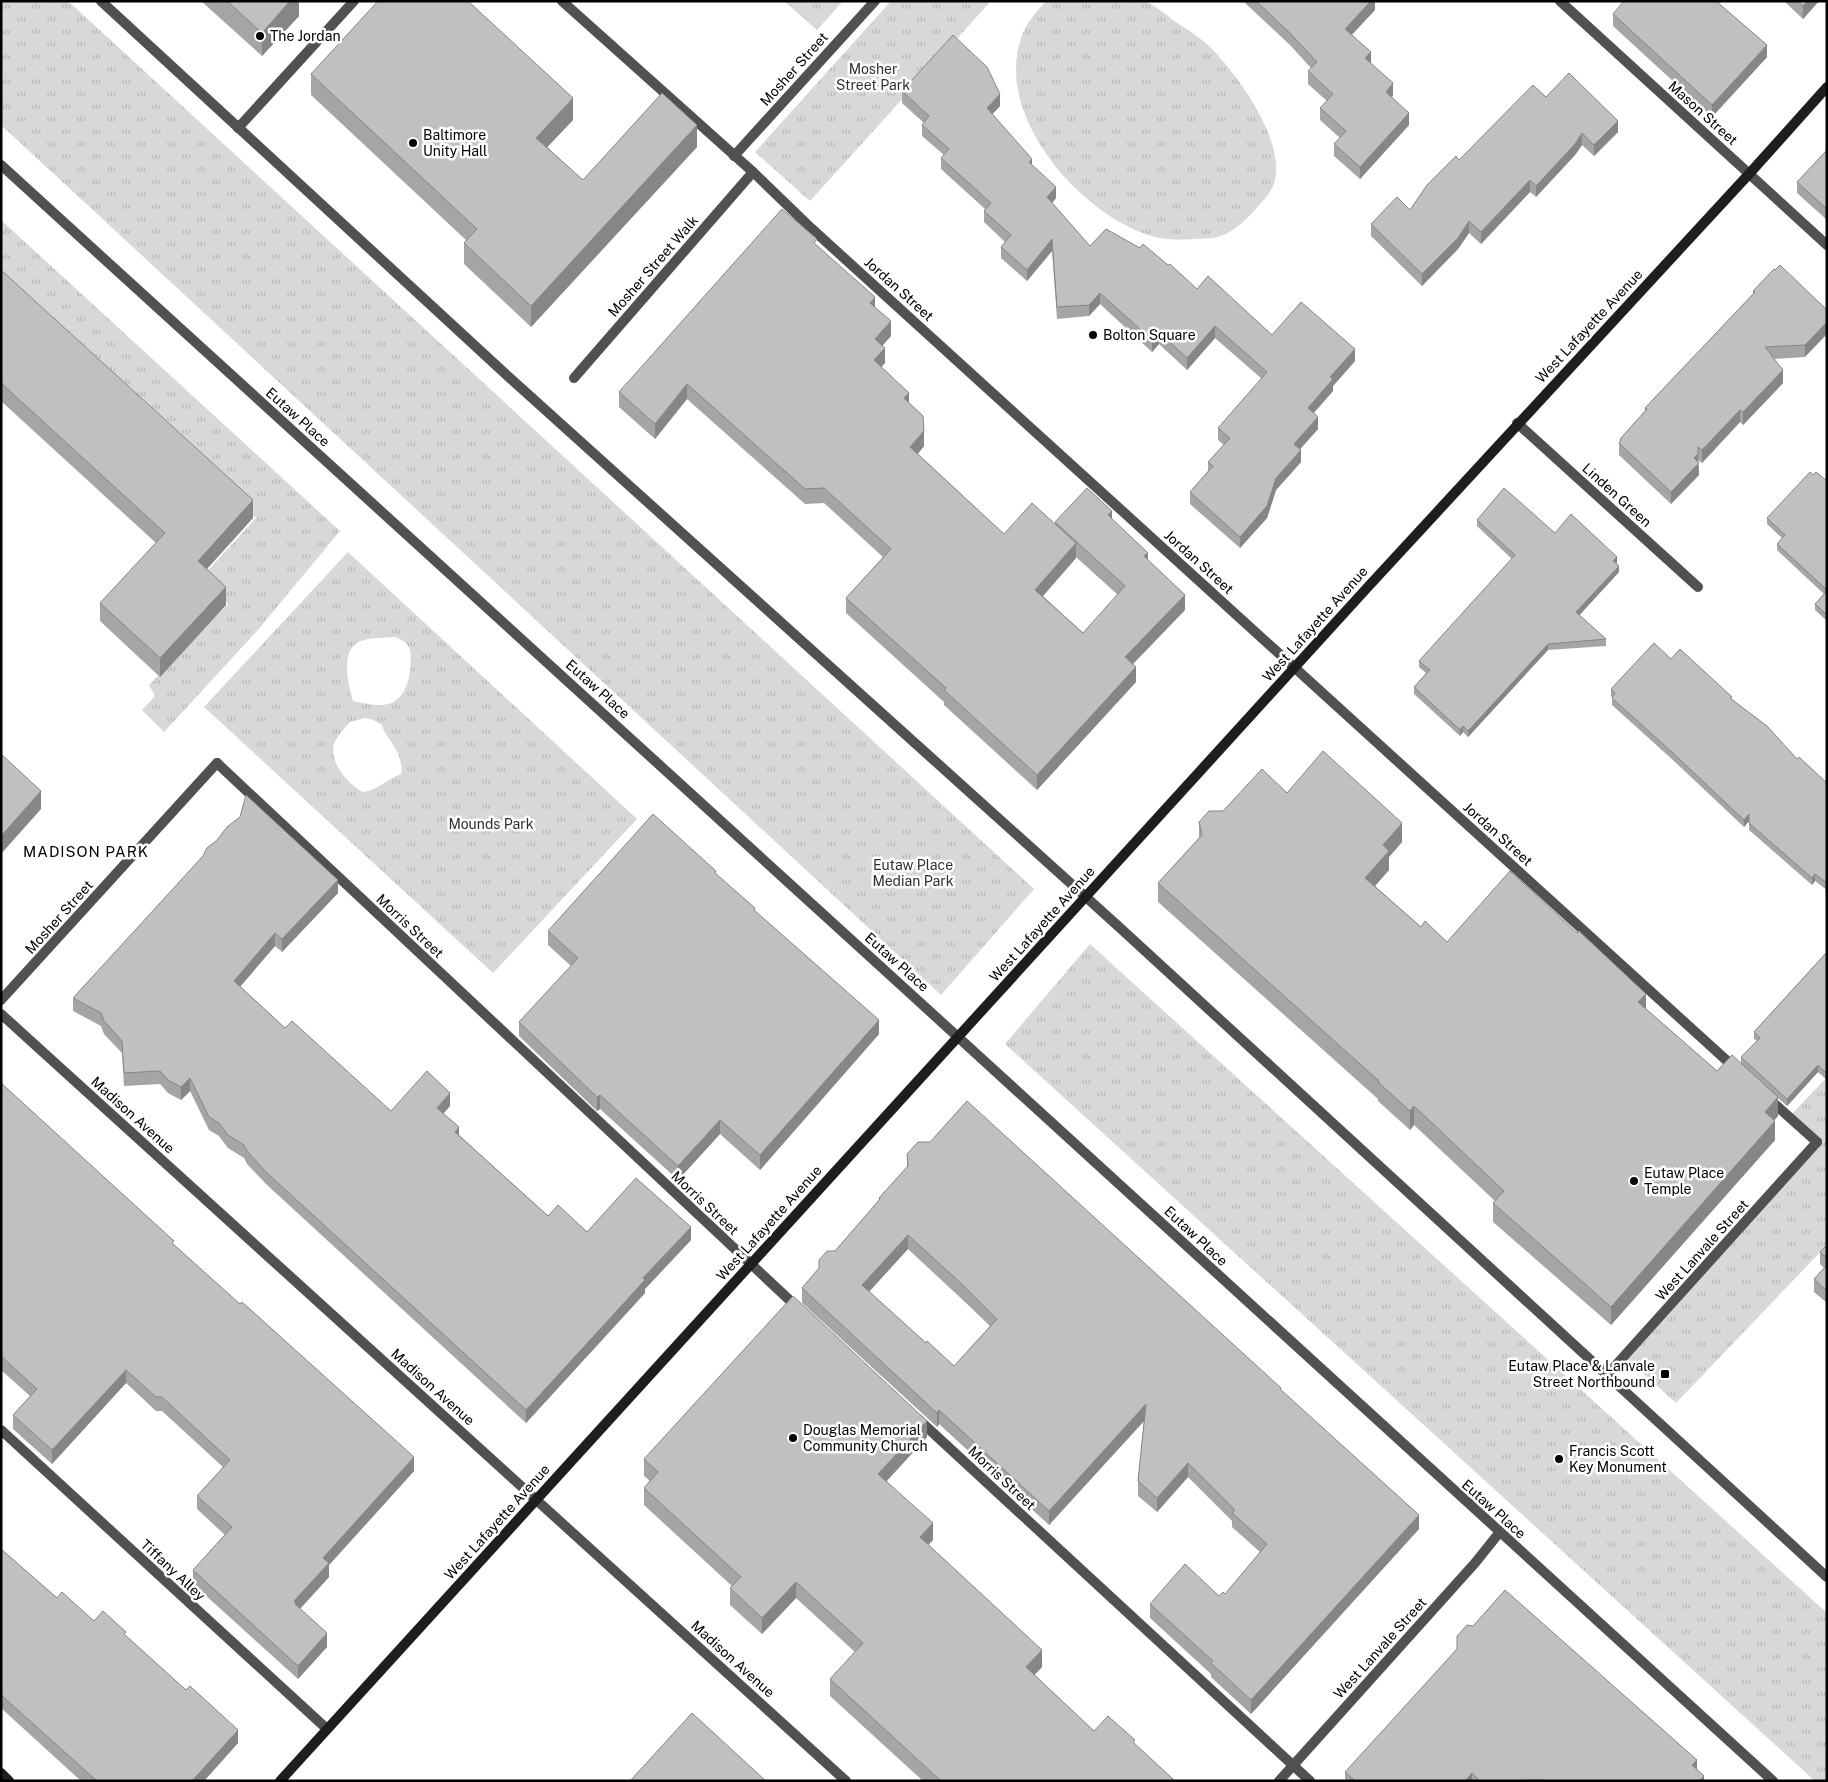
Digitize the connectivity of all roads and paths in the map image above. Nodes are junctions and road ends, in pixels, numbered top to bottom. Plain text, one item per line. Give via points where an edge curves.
1 (101, 1) edge
2 (354, 1) edge
3 (562, 1) edge
4 (875, 1) edge
5 (1560, 1) edge
6 (1827, 87) edge
7 (238, 128) junction
8 (734, 156) junction
9 (1, 166) edge
10 (753, 172) junction
11 (1749, 174) junction
12 (1827, 244) edge
13 (574, 378) dead end
14 (1517, 423) junction
15 (1698, 587) dead end
16 (1294, 668) junction
17 (217, 763) joint
18 (1085, 897) junction
19 (1, 1000) edge
20 (1, 1014) edge
21 (958, 1036) junction
22 (1746, 1077) edge
23 (1760, 1090) edge
24 (750, 1264) junction
25 (807, 1316) edge
26 (1606, 1375) junction
27 (907, 1409) edge
28 (1, 1430) edge
29 (536, 1500) junction
30 (1500, 1532) junction
31 (1827, 1577) edge
32 (327, 1729) junction
33 (1293, 1765) junction
34 (1, 1773) edge
35 (9, 1781) edge
36 (280, 1781) edge
37 (846, 1781) edge
38 (1279, 1781) edge
39 (1310, 1781) edge
40 (1772, 1781) edge

1 - 7 street
2 - 7 street
3 - 8 street, Jordan Street
4 - 8 street, Mosher Street
5 - 11 street, Mason Street
6 - 11 main road, West Lafayette Avenue
7 - 18 street via 541,407
8 - 10 street, Jordan Street
9 - 21 street, Eutaw Place
10 - 13 street, Mosher Street Walk
10 - 16 street, Jordan Street
11 - 12 street, Mason Street
11 - 14 main road, West Lafayette Avenue
14 - 15 street, Linden Green
14 - 16 main road, West Lafayette Avenue
16 - 18 main road, West Lafayette Avenue
16 - 22 street, Jordan Street
17 - 19 street, Mosher Street
17 - 24 street, Morris Street
18 - 21 main road, West Lafayette Avenue
18 - 26 street
20 - 29 street, Madison Avenue
21 - 24 main road, West Lafayette Avenue
21 - 30 street, Eutaw Place
23 - 26 street, West Lanvale Street via 1817,1142
24 - 25 street, Morris Street
24 - 29 main road, West Lafayette Avenue
26 - 31 street
27 - 33 street, Morris Street
28 - 32 street, Tiffany Alley
29 - 32 main road, West Lafayette Avenue
29 - 37 street, Madison Avenue
30 - 33 street, West Lanvale Street
30 - 40 street, Eutaw Place
32 - 36 main road, West Lafayette Avenue
33 - 38 street, West Lanvale Street
33 - 39 street, Morris Street
34 - 35 main road

